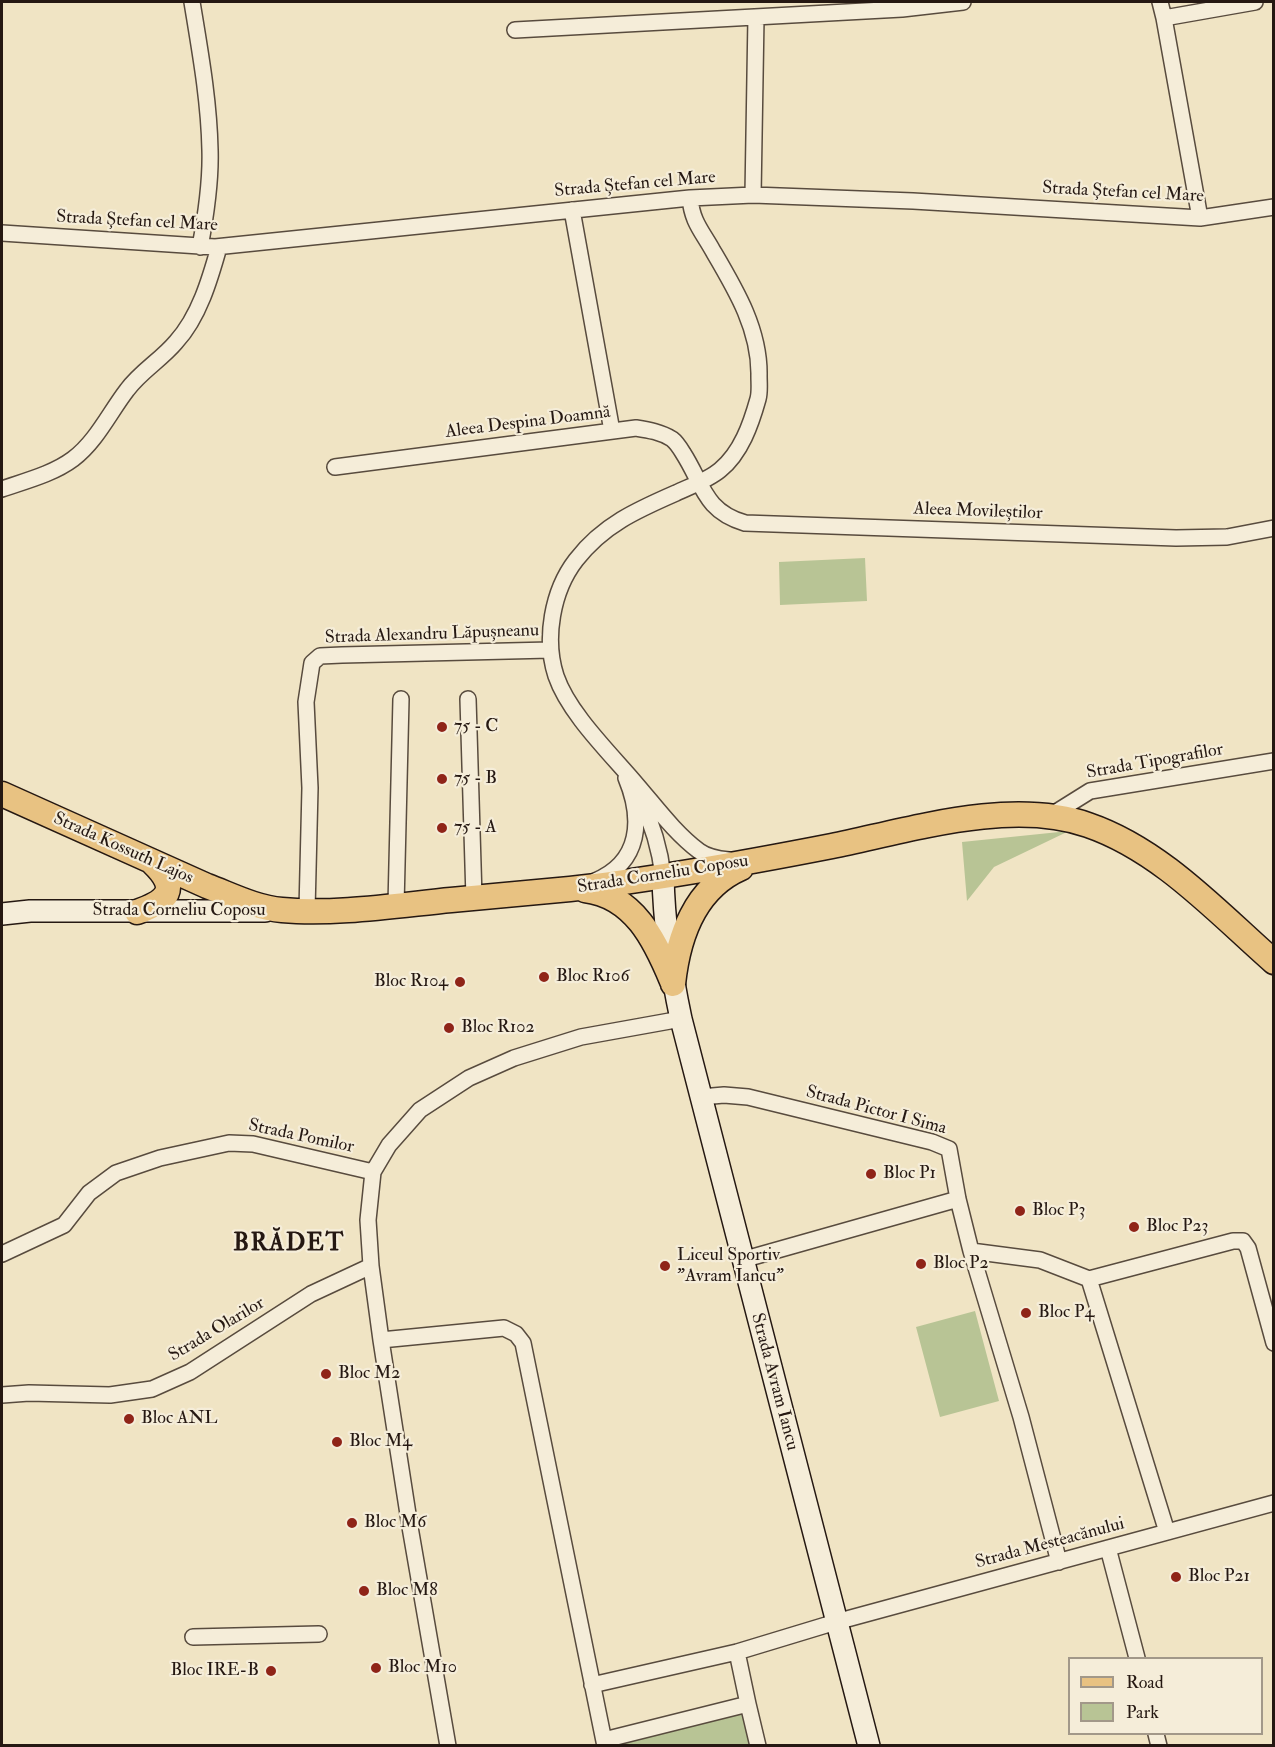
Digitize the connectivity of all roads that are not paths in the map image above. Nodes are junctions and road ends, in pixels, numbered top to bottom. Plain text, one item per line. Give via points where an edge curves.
1 (192, 2) edge
2 (963, 2) edge
3 (1160, 2) edge
4 (1255, 2) edge
5 (756, 17) junction
6 (1164, 18) junction
7 (515, 30) dead end
8 (753, 195) junction
9 (690, 198) junction
10 (1274, 207) edge
11 (572, 210) junction
12 (1200, 219) junction
13 (2, 233) edge
14 (200, 247) junction
15 (219, 247) junction
16 (612, 431) junction
17 (335, 467) dead end
18 (698, 483) junction
19 (2, 489) edge
20 (1274, 528) edge
21 (550, 650) junction
22 (401, 699) dead end
23 (468, 699) dead end
24 (1274, 761) edge
25 (622, 767) junction
26 (2, 794) edge
27 (1050, 816) junction
28 (756, 861) junction
29 (153, 862) junction
30 (663, 876) junction
31 (571, 889) junction
32 (474, 898) junction
33 (396, 905) junction
34 (281, 910) junction
35 (307, 910) junction
36 (137, 912) junction
37 (2, 914) edge
38 (1274, 962) edge
39 (673, 984) junction
40 (681, 1019) junction
41 (701, 1097) junction
42 (373, 1172) junction
43 (958, 1199) junction
44 (971, 1251) junction
45 (2, 1254) edge
46 (742, 1260) junction
47 (371, 1266) junction
48 (1089, 1279) junction
49 (381, 1340) junction
50 (1274, 1343) edge
51 (2, 1395) edge
52 (1274, 1503) edge
53 (1167, 1532) junction
54 (1108, 1548) junction
55 (1059, 1562) junction
56 (836, 1622) junction
57 (319, 1634) dead end
58 (193, 1638) dead end
59 (737, 1652) junction
60 (1136, 1657) edge
61 (592, 1685) junction
62 (748, 1704) junction
63 (604, 1743) edge
64 (448, 1746) edge
65 (758, 1746) edge
66 (869, 1746) edge

1 - 14 street via 205,78 210,151
2 - 5 street
3 - 6 street
4 - 6 street
5 - 7 street
5 - 8 street
6 - 12 street
8 - 9 street, Strada Ștefan cel Mare
8 - 12 street, Strada Ștefan cel Mare
9 - 11 street, Strada Ștefan cel Mare
9 - 18 street, Strada Alexandru Lăpușneanu via 694,221 745,310 759,364 759,395 749,428 721,469
10 - 12 street, Strada Ștefan cel Mare
11 - 15 street, Strada Ștefan cel Mare
11 - 16 street
13 - 14 street, Strada Ștefan cel Mare
14 - 15 street, Strada Ștefan cel Mare
15 - 19 street via 189,324 176,343 140,374 84,449 72,460
16 - 17 street, Aleea Despina Doamnă
16 - 18 street, Aleea Despina Doamnă via 636,428 674,439
18 - 20 street, Aleea Movileștilor via 717,509 730,519 745,523 1176,538 1227,537
18 - 21 street, Strada Alexandru Lăpușneanu via 628,514 594,539 575,561 561,588 552,615
21 - 25 street, Strada Alexandru Lăpușneanu via 556,677 575,711
21 - 35 street, Strada Alexandru Lăpușneanu via 342,654 320,656 312,663 306,702 310,788
22 - 33 street
23 - 32 street
24 - 27 street, Strada Tipografilor via 1090,791
25 - 28 street, Strada Alexandru Lăpușneanu via 701,853
25 - 30 street, Strada Alexandru Lăpușneanu via 653,827
25 - 31 street, Strada Alexandru Lăpușneanu via 638,816 636,835 613,872
26 - 29 main road, Strada Kossuth Lajos
27 - 28 main road, Strada Corneliu Coposu via 1018,813 974,817
27 - 38 main road, Strada Corneliu Coposu via 1088,825 1148,856
28 - 30 main road, Strada Corneliu Coposu
28 - 39 main road via 717,882 702,898 683,934
29 - 34 main road, Strada Kossuth Lajos via 240,899
29 - 36 main road via 166,875 166,896
30 - 31 main road, Strada Corneliu Coposu
30 - 39 street, Strada Avram Iancu
31 - 32 main road, Strada Corneliu Coposu
31 - 39 main road via 616,899 630,911 659,949
32 - 33 main road, Strada Corneliu Coposu
33 - 35 main road, Strada Corneliu Coposu
34 - 35 main road, Strada Corneliu Coposu
34 - 36 street, Strada Corneliu Coposu
36 - 37 street, Strada Corneliu Coposu
39 - 40 street, Strada Avram Iancu
40 - 41 street, Strada Avram Iancu
40 - 42 street via 581,1037 514,1058 469,1078 420,1110 389,1145
41 - 43 street, Strada Pictor I Sima via 748,1097 932,1142 949,1149
41 - 46 street, Strada Avram Iancu
42 - 45 street, Strada Pomilor via 253,1144 229,1143 160,1158 116,1173 89,1193 64,1225
42 - 47 street via 368,1220
43 - 44 street, Strada Pictor I Sima
43 - 46 street
44 - 48 street via 1040,1260
44 - 55 street, Strada Pictor I Sima
46 - 56 street, Strada Avram Iancu
47 - 49 street
47 - 51 street, Strada Olarilor via 310,1294 190,1372 152,1389 110,1395
48 - 50 street via 1233,1241 1243,1242 1248,1248
48 - 53 street
49 - 61 street via 504,1328 523,1343
49 - 64 street
52 - 53 street, Strada Mesteacănului
53 - 54 street, Strada Mesteacănului
54 - 55 street, Strada Mesteacănului
54 - 60 street
55 - 56 street, Strada Mesteacănului
56 - 59 street, Strada Mesteacănului
56 - 66 street, Strada Avram Iancu
57 - 58 street
59 - 61 street, Strada Mesteacănului
59 - 62 street
61 - 63 street
62 - 63 street
62 - 65 street

